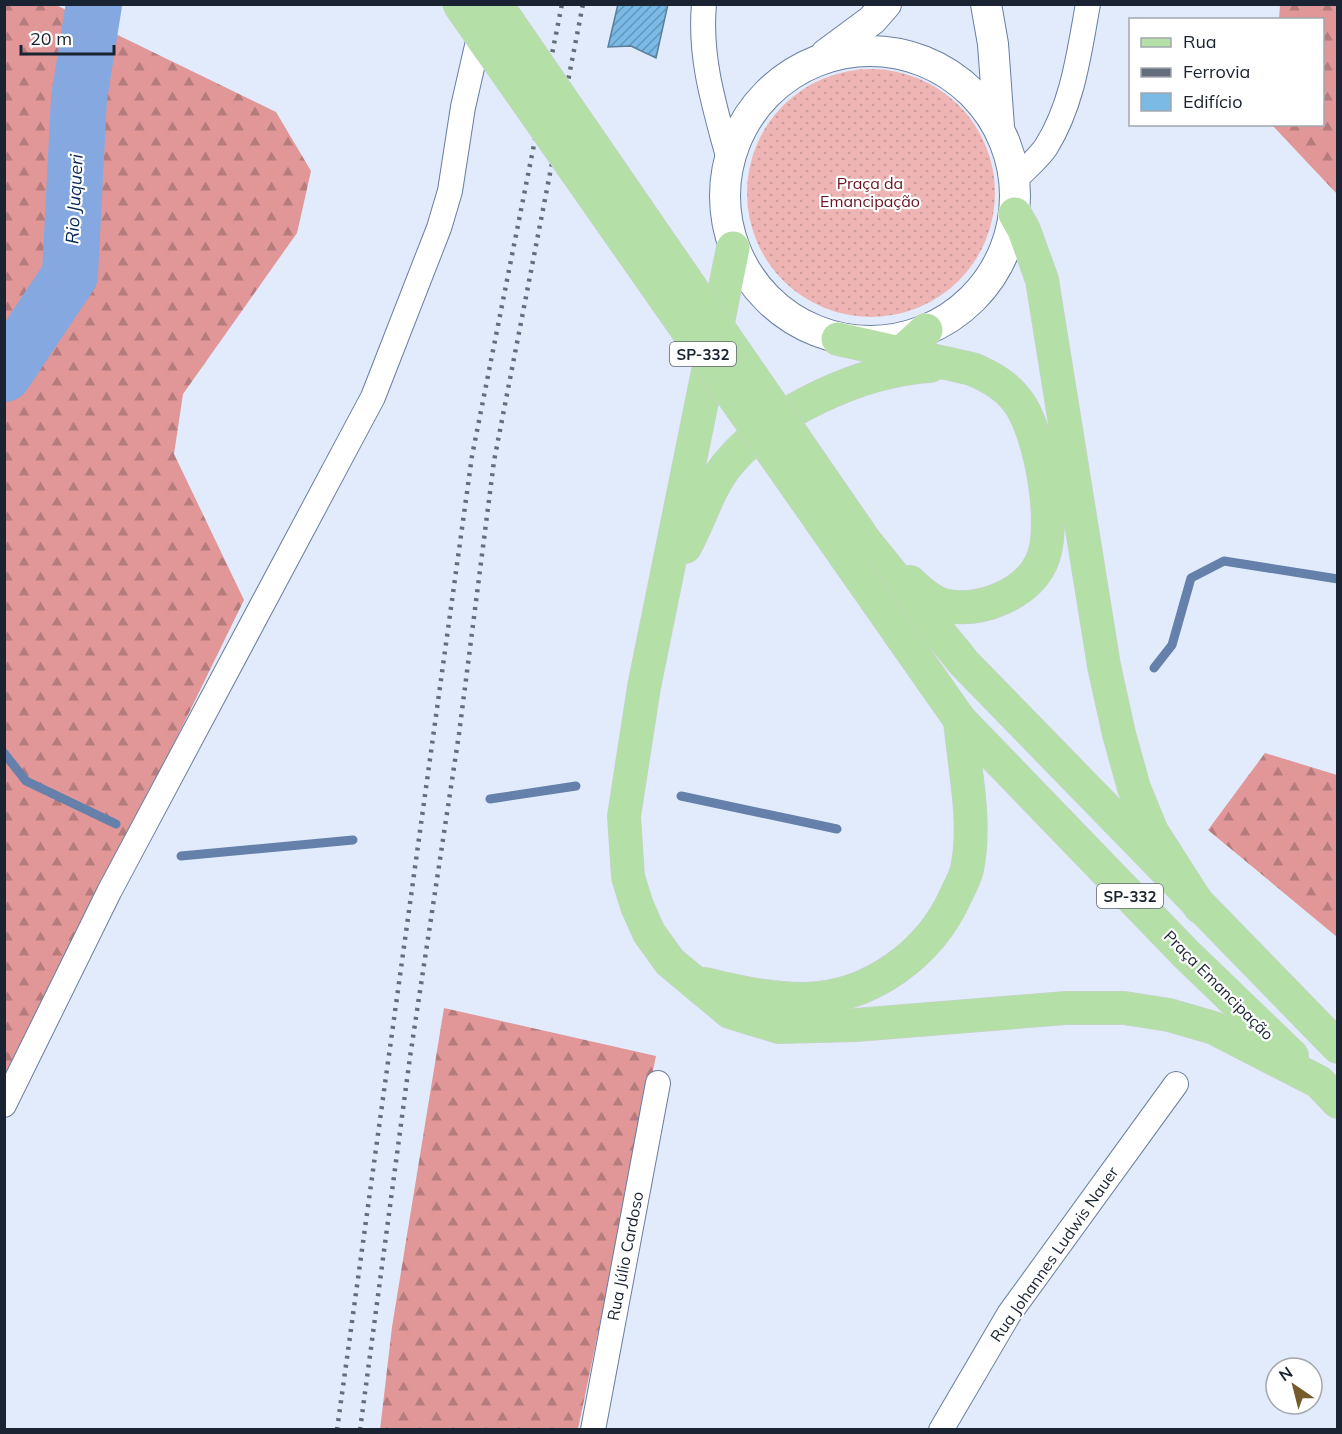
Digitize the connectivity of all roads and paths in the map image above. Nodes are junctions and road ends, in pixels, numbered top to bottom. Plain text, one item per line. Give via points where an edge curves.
1 (459, 4) edge
2 (486, 4) edge
3 (496, 4) edge
4 (704, 4) edge
5 (886, 4) edge
6 (986, 4) edge
7 (1088, 4) edge
8 (816, 61) junction
9 (999, 127) junction
10 (729, 160) junction
11 (1014, 181) junction
12 (1015, 214) junction
13 (733, 248) junction
14 (926, 330) junction
15 (838, 339) junction
16 (901, 353) junction
17 (947, 364) junction
18 (867, 377) junction
19 (865, 541) junction
20 (664, 585) junction
21 (954, 711) junction
22 (1200, 907) junction
23 (692, 980) junction
24 (1338, 1047) edge
25 (658, 1083) dead end
26 (1176, 1084) dead end
27 (1328, 1092) edge
28 (4, 1105) edge
29 (593, 1430) edge
30 (941, 1430) edge

1 - 21 main road, SP-332, bridge
2 - 28 street via 463,107 450,191 374,397 109,892
3 - 19 main road, SP-332, bridge
4 - 10 street via 706,76
5 - 8 street via 872,20
6 - 9 street
7 - 11 street via 1064,111 1045,148
8 - 9 street via 857,51 899,53 939,68 974,93
8 - 10 street via 777,84 747,118
9 - 11 street
10 - 13 street via 724,204
11 - 12 street
12 - 14 street via 1001,261 972,300
12 - 22 main road via 1042,280 1104,666 1134,788 1152,832
13 - 15 street via 757,289 793,321
13 - 20 main road
14 - 15 street via 886,341
14 - 16 main road
15 - 16 main road
16 - 17 main road
16 - 18 main road
17 - 18 main road via 904,367
17 - 19 main road via 992,378 1021,406 1043,476 1048,539 1042,562 1031,578 1010,595 979,605 947,606 929,599
18 - 20 main road via 794,411 753,440 727,465
19 - 22 main road, SP-332 via 964,663
20 - 23 main road via 624,816 624,845 634,897 649,933 670,962
21 - 23 main road via 971,830 967,871 946,918 924,947 892,972 850,991 806,999 756,997
21 - 27 main road, Praça Emancipação / SP-332 via 1186,954
22 - 24 main road, SP-332
23 - 27 main road via 730,1012 779,1027 856,1025 1066,1008 1124,1008 1169,1015 1214,1028
25 - 29 street, Rua Júlio Cardoso
26 - 30 street, Rua Johannes Ludwis Nauer via 1009,1314

